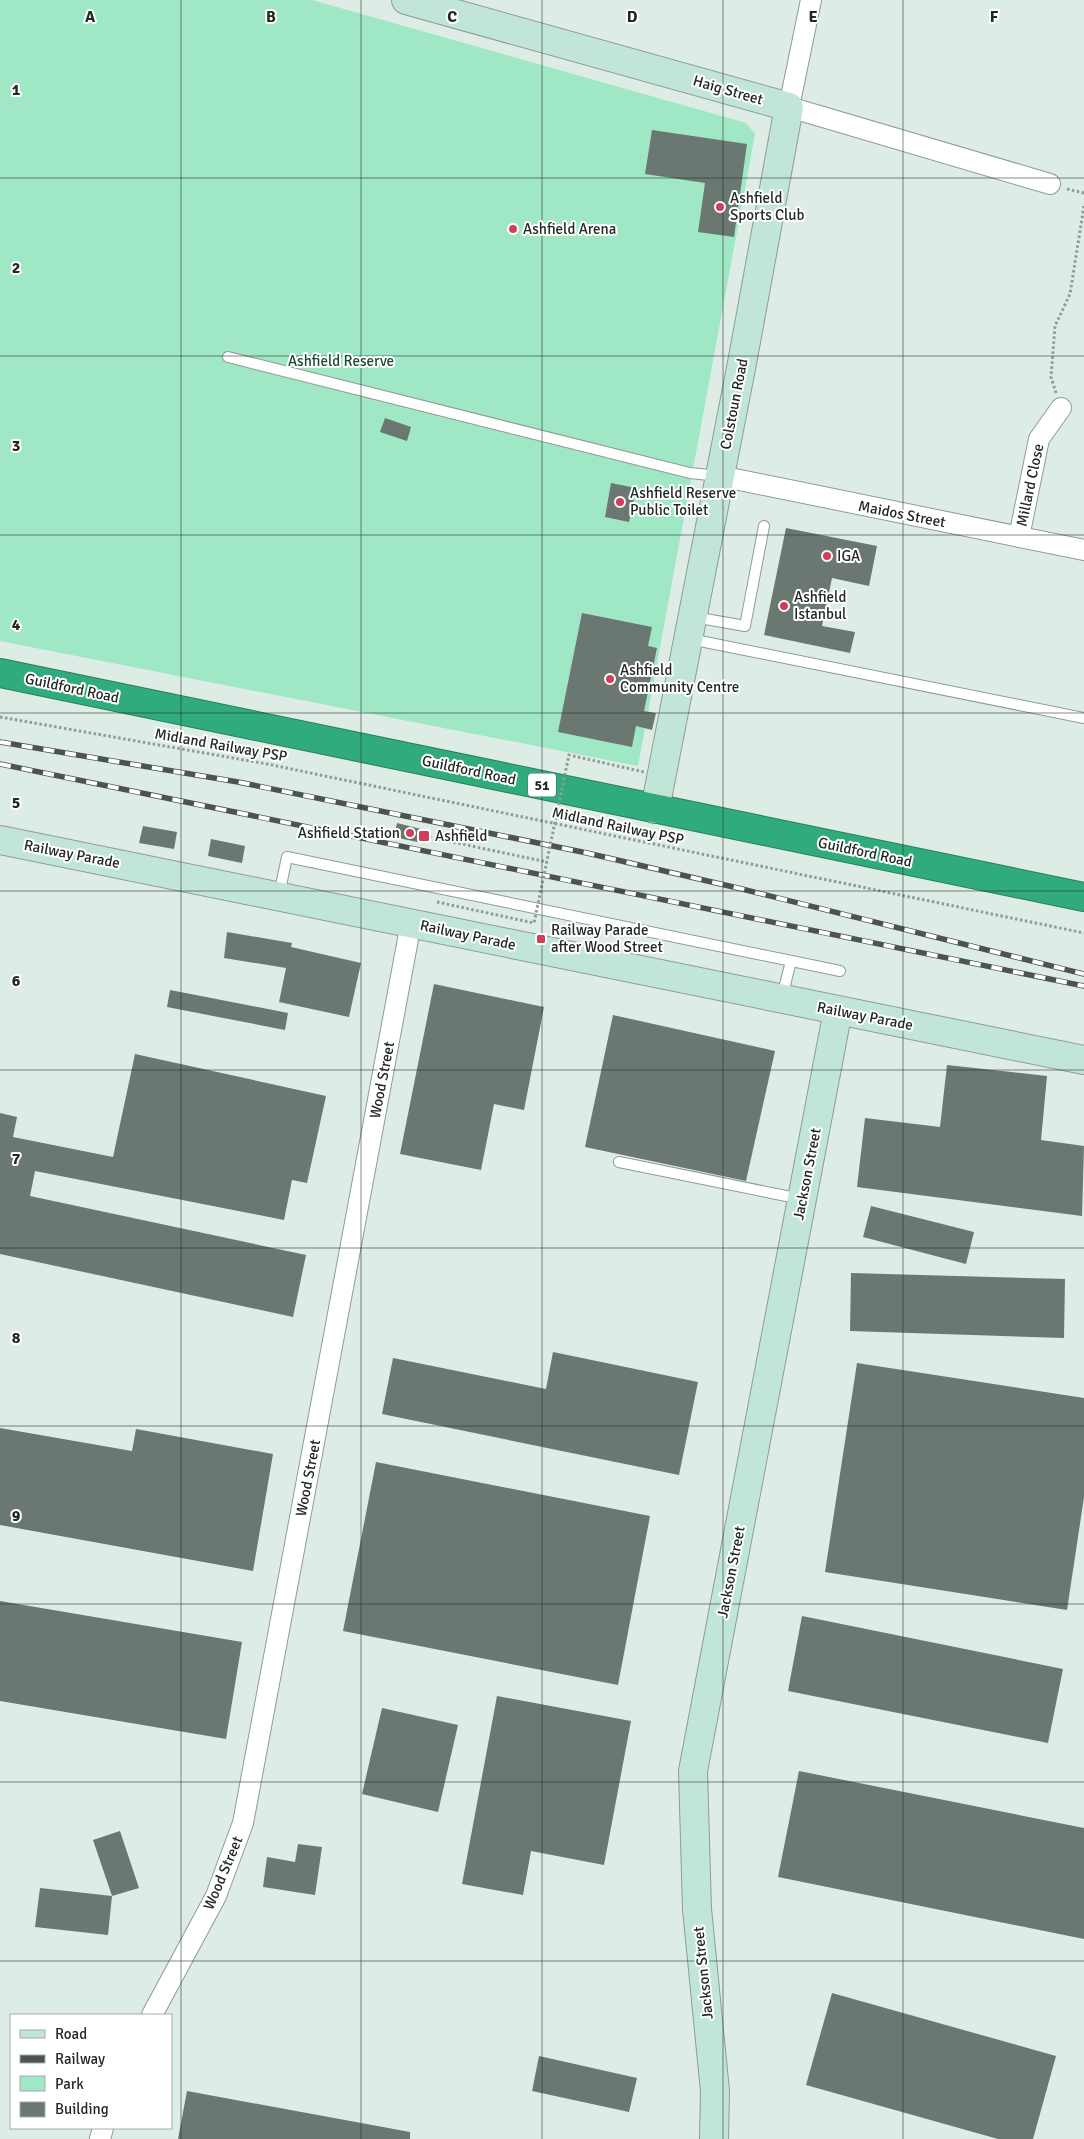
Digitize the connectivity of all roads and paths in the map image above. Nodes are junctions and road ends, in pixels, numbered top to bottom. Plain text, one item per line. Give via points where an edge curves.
1 (406, 0) edge
2 (811, 0) edge
3 (789, 106) junction
4 (1050, 184) dead end
5 (1084, 206) edge
6 (228, 357) dead end
7 (1061, 408) joint
8 (720, 476) junction
9 (764, 526) dead end
10 (1019, 537) junction
11 (1084, 550) edge
12 (691, 628) junction
13 (0, 673) edge
14 (0, 717) edge
15 (1084, 718) edge
16 (644, 772) dead end
17 (655, 809) junction
18 (424, 836) dead end
19 (0, 840) edge
20 (547, 862) junction
21 (279, 896) junction
22 (1084, 897) edge
23 (438, 902) dead end
24 (411, 923) junction
25 (1084, 933) edge
26 (791, 961) junction
27 (840, 971) dead end
28 (782, 998) junction
29 (838, 1010) junction
30 (1084, 1060) edge
31 (619, 1162) dead end
32 (802, 1199) junction
33 (153, 2014) edge
34 (714, 2139) edge

1 - 3 street, Haig Street
2 - 3 street, Colstoun Road
3 - 4 street, Haig Street
3 - 8 street, Colstoun Road
5 - 7 path via 1070,294 1055,326 1052,377
6 - 8 lane via 690,473
7 - 10 street, Millard Close via 1039,439
8 - 10 street, Maidos Street
8 - 12 street, Colstoun Road
9 - 12 lane via 745,626
10 - 11 street, Maidos Street
12 - 15 lane
12 - 17 street, Colstoun Road
13 - 17 highway, Guildford Road / 51
14 - 25 path, Midland Railway PSP via 276,766
16 - 20 path, bridge via 569,756
17 - 22 highway, Guildford Road / 51
18 - 20 path
19 - 21 street, Railway Parade
20 - 23 path, bridge via 534,923
21 - 24 street, Railway Parade
21 - 26 lane via 287,857
24 - 28 street, Railway Parade
24 - 33 street, Wood Street via 244,1823 216,1896
26 - 27 lane
26 - 28 lane
28 - 29 street, Railway Parade
29 - 30 street, Railway Parade
29 - 32 street, Jackson Street
31 - 32 lane
32 - 34 street, Jackson Street via 694,1771 697,1909 715,2091

